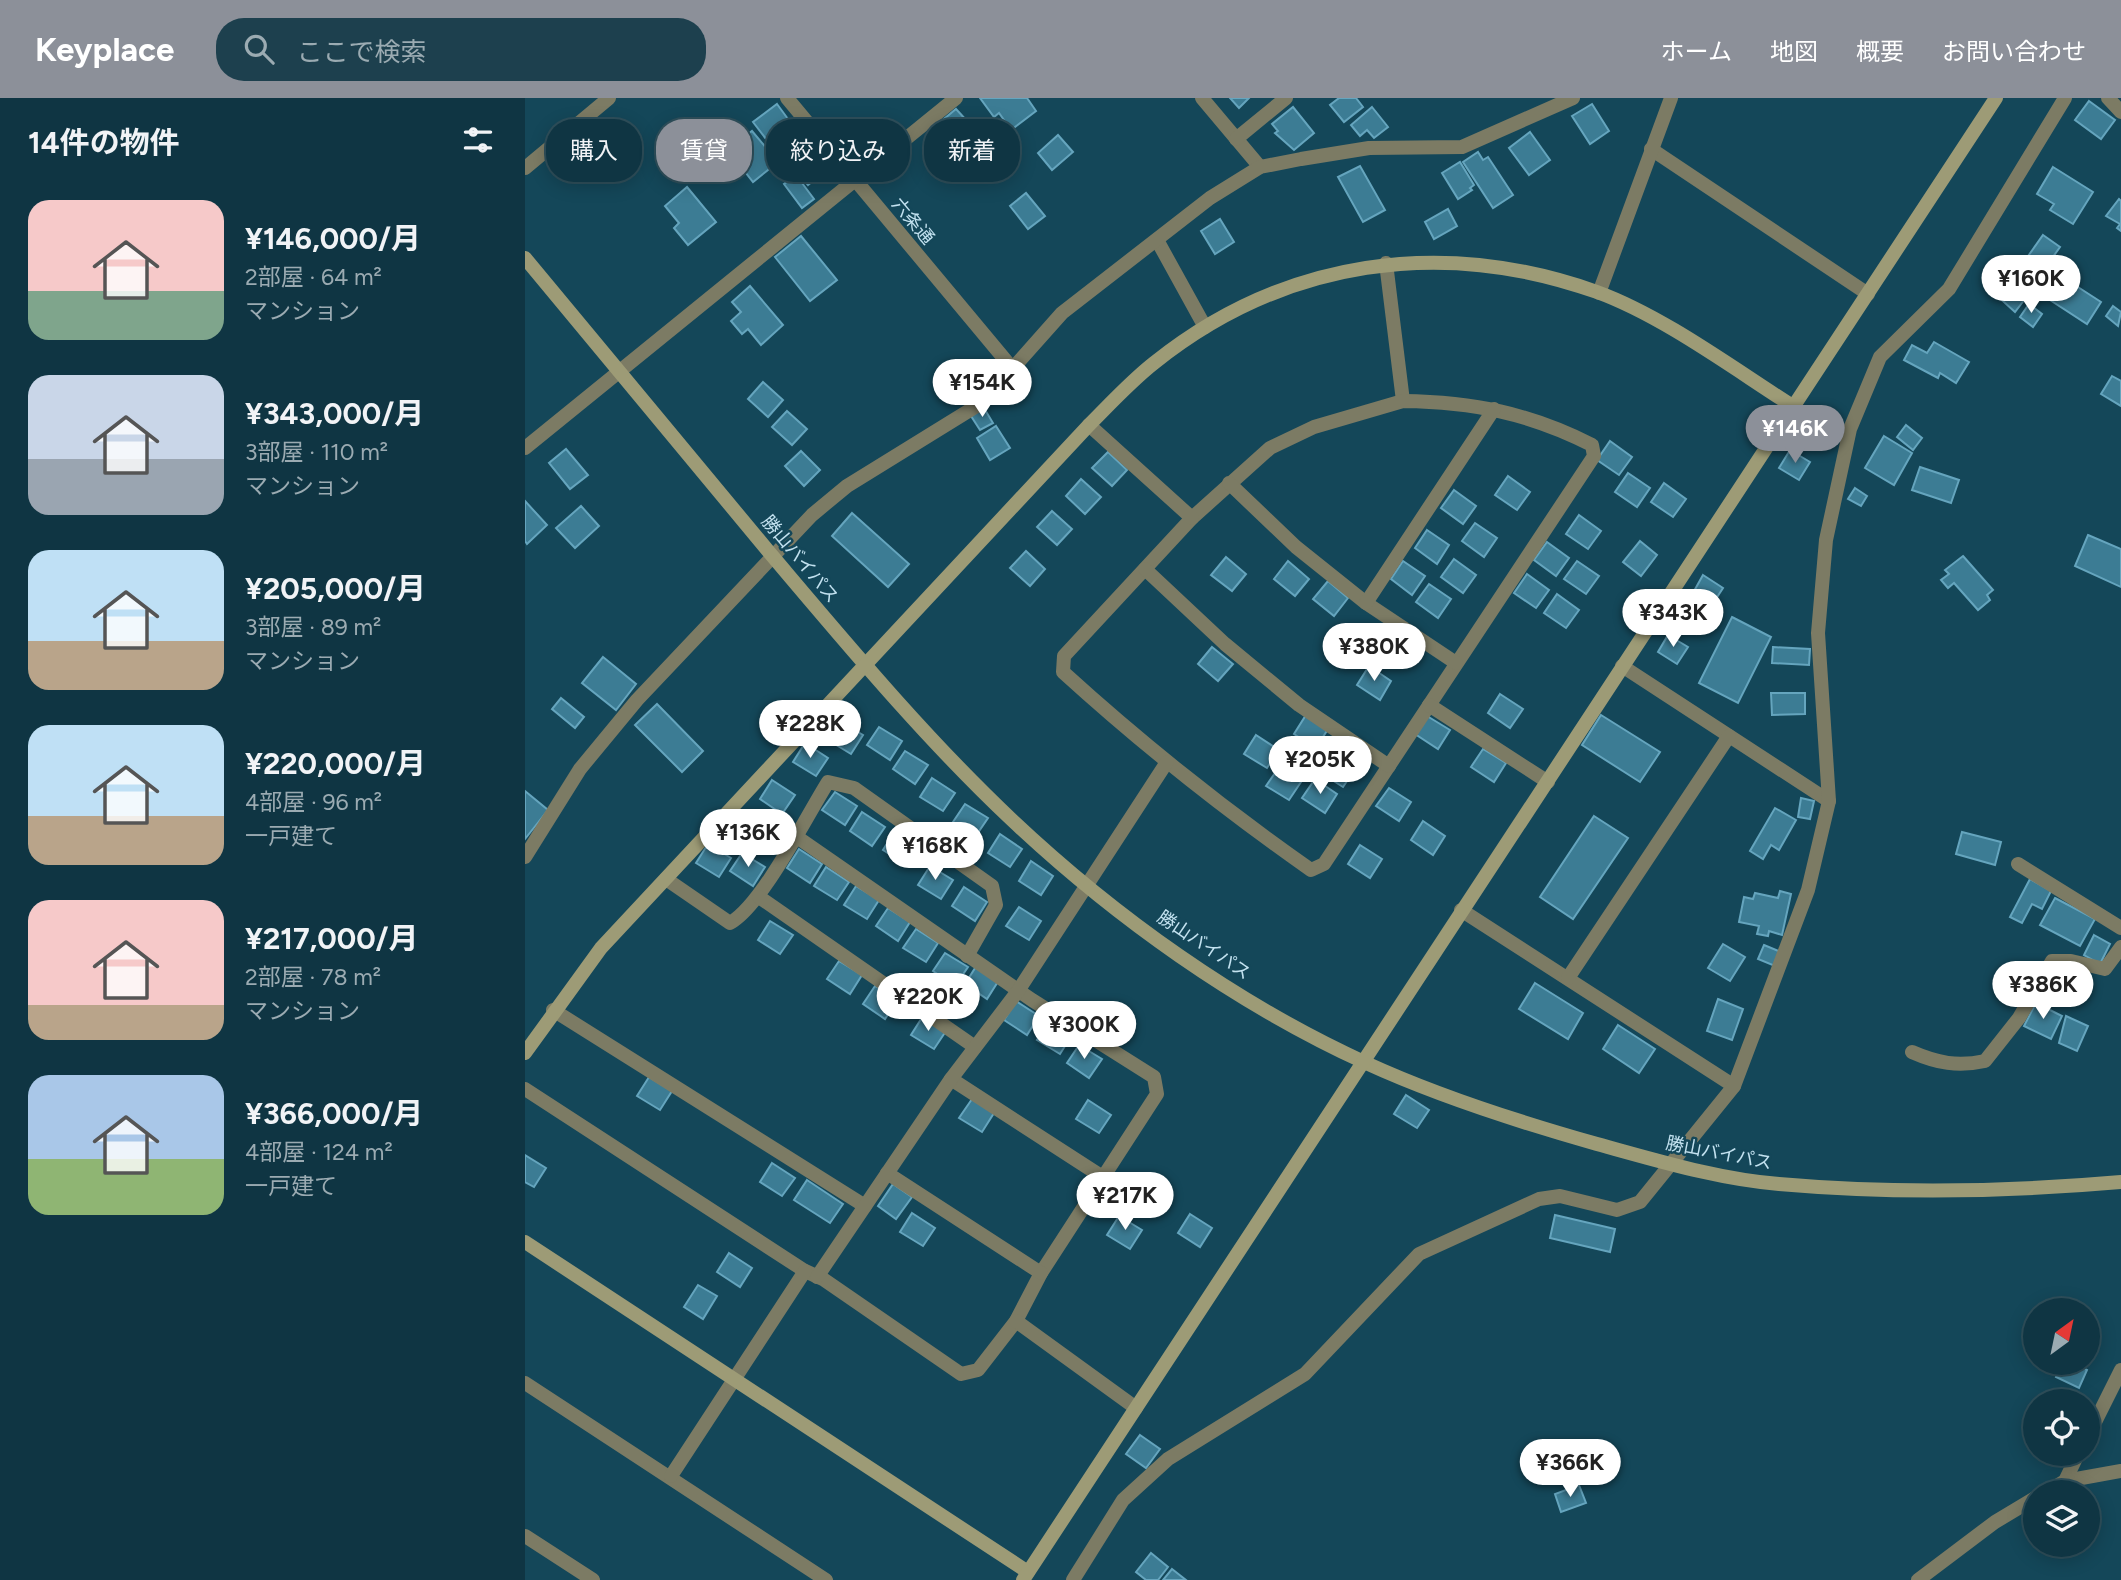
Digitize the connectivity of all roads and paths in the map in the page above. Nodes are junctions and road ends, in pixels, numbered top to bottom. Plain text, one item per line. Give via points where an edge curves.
1 (609, 98) edge
2 (787, 98) edge
3 (955, 98) edge
4 (1202, 98) edge
5 (1286, 98) edge
6 (1573, 98) edge
7 (1671, 98) edge
8 (1996, 98) edge
9 (2066, 98) edge
10 (2108, 98) edge
11 (2121, 112) edge
12 (804, 119) edge
13 (910, 135) edge
14 (1236, 139) junction
15 (1651, 149) junction
16 (1260, 167) junction
17 (525, 168) edge
18 (852, 182) edge
19 (856, 182) edge
20 (1157, 240) junction
21 (525, 258) edge
22 (1386, 263) junction
23 (1599, 293) junction
24 (1868, 294) junction
25 (1205, 327) junction
26 (1012, 368) junction
27 (619, 372) junction
28 (1403, 401) junction
29 (1794, 407) junction
30 (1494, 409) junction
31 (1089, 425) junction
32 (525, 448) edge
33 (1229, 483) junction
34 (1192, 519) junction
35 (774, 557) junction
36 (1145, 569) junction
37 (1366, 603) junction
38 (1455, 663) junction
39 (862, 664) junction
40 (1622, 666) junction
41 (1429, 705) junction
42 (1729, 736) junction
43 (1167, 762) junction
44 (1389, 766) junction
45 (1548, 782) junction
46 (1829, 801) junction
47 (794, 835) junction
48 (525, 857) edge
49 (2018, 864) dead end
50 (666, 878) junction
51 (1087, 886) junction
52 (758, 897) junction
53 (1461, 910) junction
54 (2121, 928) edge
55 (2121, 947) edge
56 (968, 956) junction
57 (1567, 978) junction
58 (1018, 991) junction
59 (553, 1010) junction
60 (975, 1047) junction
61 (1912, 1052) dead end
62 (525, 1053) edge
63 (1364, 1062) junction
64 (951, 1079) junction
65 (1734, 1086) junction
66 (525, 1089) edge
67 (1671, 1165) junction
68 (887, 1173) junction
69 (1104, 1178) junction
70 (2121, 1182) edge
71 (865, 1206) junction
72 (525, 1242) edge
73 (1041, 1273) junction
74 (811, 1274) junction
75 (1016, 1321) junction
76 (2121, 1370) edge
77 (735, 1379) junction
78 (525, 1383) edge
79 (1136, 1408) junction
80 (2100, 1412) edge
81 (2121, 1471) edge
82 (671, 1476) junction
83 (2071, 1480) edge
84 (2023, 1506) edge
85 (525, 1536) edge
86 (1026, 1576) edge
87 (593, 1580) edge
88 (826, 1580) edge
89 (1073, 1580) edge
90 (1918, 1580) edge

1 - 17 street
2 - 12 street, 六条通
3 - 13 street
4 - 14 street
5 - 14 street
6 - 16 street via 1462,147 1370,148
7 - 15 street
8 - 24 street
9 - 46 street via 1949,289 1880,357 1850,429 1826,540 1818,633
10 - 11 street
14 - 16 street
15 - 23 street
15 - 24 street
16 - 20 street via 1210,198
18 - 27 street
19 - 26 street, 六条通
20 - 25 street
20 - 26 street via 1062,313
21 - 27 street, 勝山バイパス
22 - 23 street via 1470,262 1535,274
22 - 25 street via 1264,297
22 - 28 street
23 - 29 street via 1670,329
24 - 29 street
25 - 31 street via 1153,363
26 - 35 street via 983,402 847,486 812,515
27 - 32 street
27 - 35 street, 勝山バイパス
28 - 30 street
28 - 33 street via 1314,427 1270,449
29 - 40 street
30 - 37 street
30 - 38 street via 1551,424 1592,445 1594,456
31 - 34 street
31 - 39 street
33 - 34 street
33 - 37 street via 1296,547
34 - 36 street
35 - 39 street, 勝山バイパス
35 - 48 street via 636,700 580,769
36 - 43 street via 1064,656 1063,672
36 - 44 street via 1299,705
37 - 38 street
38 - 41 street
39 - 50 street
39 - 51 street, 勝山バイパス via 1011,819
40 - 42 street
40 - 45 street
41 - 44 street
41 - 45 street
42 - 46 street
42 - 57 street
43 - 44 street via 1311,870 1324,864
43 - 51 street
45 - 53 street
46 - 65 street via 1808,890
47 - 52 street
47 - 56 street
47 - 56 street via 828,782 855,788 992,886 996,905
49 - 54 street
50 - 52 street via 730,923 743,916
50 - 59 street via 601,948
51 - 58 street
51 - 63 street, 勝山バイパス via 1184,957 1273,1013
52 - 60 street
53 - 57 street
53 - 63 street
55 - 61 street via 2105,969 2052,961 2019,1018 1985,1061 1962,1066 1934,1062
56 - 58 street
57 - 65 street
58 - 60 street
58 - 69 street via 1154,1077 1157,1094
59 - 62 street
59 - 71 street
60 - 64 street
63 - 67 street, 勝山バイパス via 1553,1132
63 - 79 street
64 - 68 street
64 - 69 street
65 - 67 street
66 - 74 street
67 - 70 street, 勝山バイパス via 1774,1184 1893,1189 2015,1191
67 - 89 street via 1640,1202 1617,1210 1560,1196 1539,1199 1419,1254 1305,1374 1168,1460 1123,1500
68 - 71 street
68 - 73 street
69 - 73 street
71 - 74 street
72 - 77 street
73 - 75 street
74 - 75 street via 961,1374 978,1370
74 - 77 street
75 - 79 street
76 - 80 street
77 - 82 street
77 - 86 street
78 - 82 street
79 - 86 street
81 - 83 street
82 - 88 street
84 - 90 street
85 - 87 street

